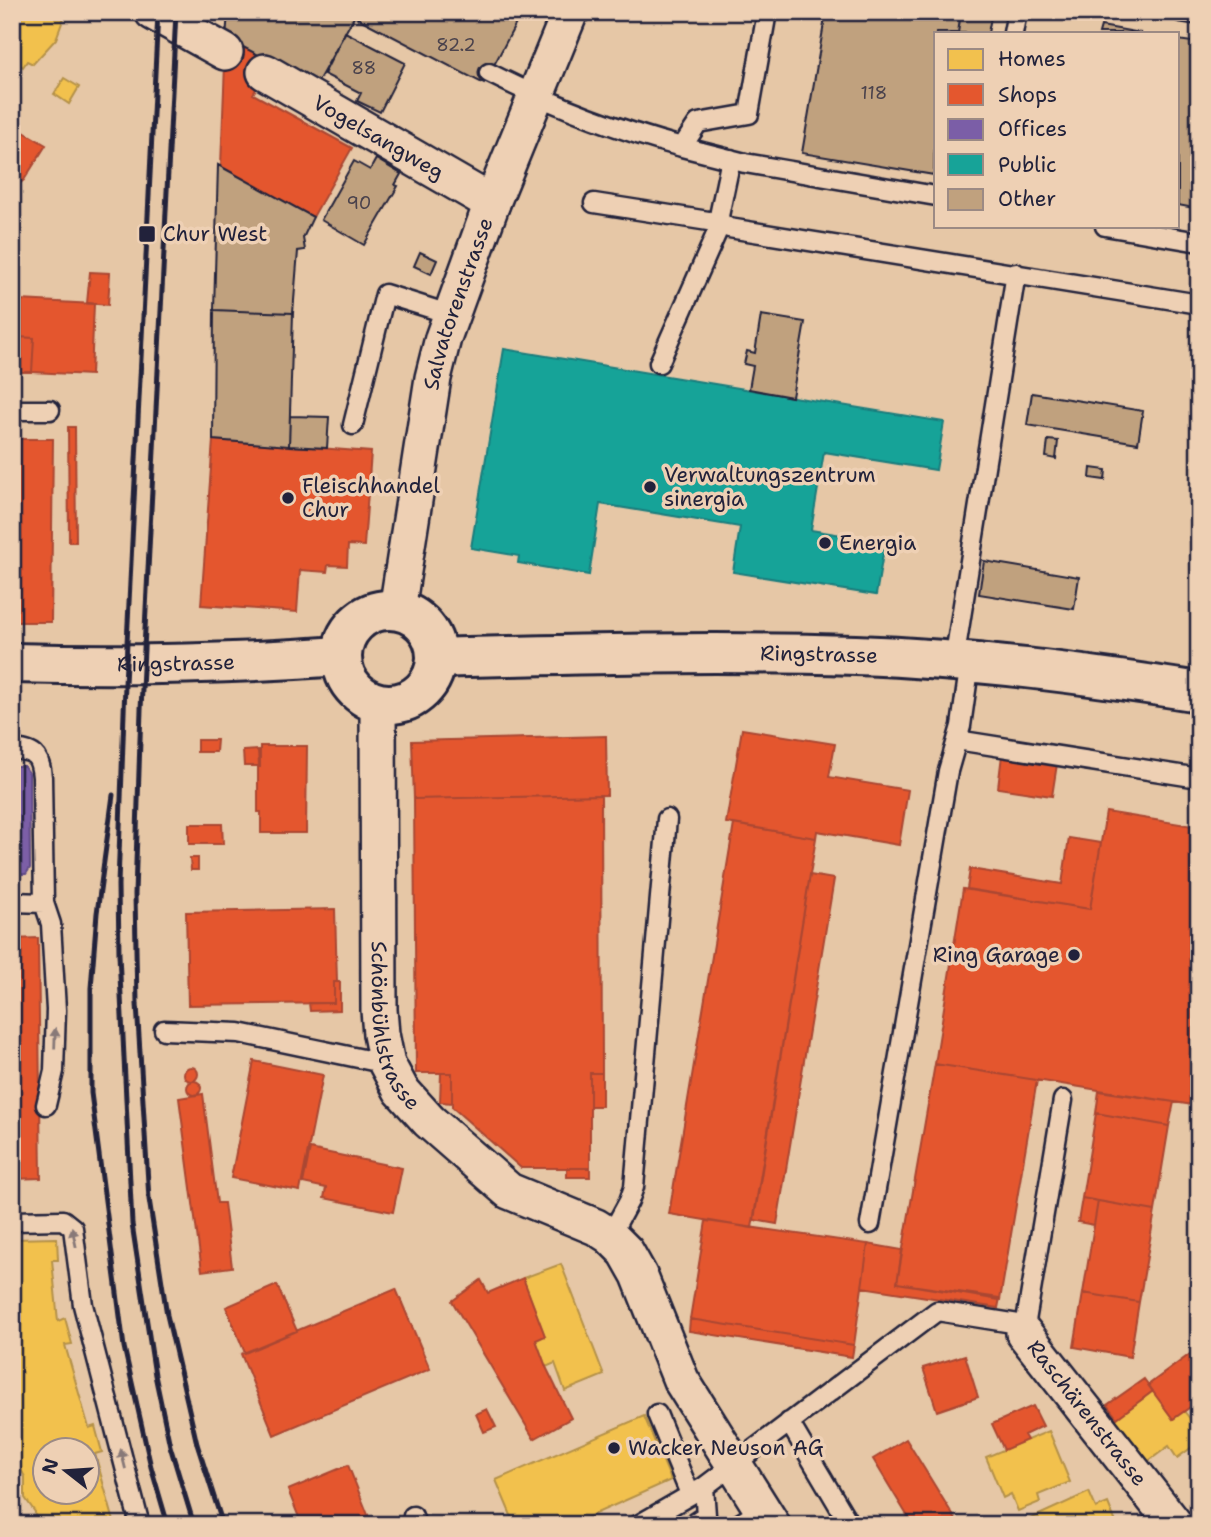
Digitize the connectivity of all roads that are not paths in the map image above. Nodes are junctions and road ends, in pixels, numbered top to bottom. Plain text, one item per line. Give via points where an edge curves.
1 (153, 12) edge
2 (570, 12) edge
3 (767, 12) edge
4 (1017, 12) edge
5 (1181, 12) edge
6 (1199, 15) edge
7 (1013, 32) edge
8 (225, 52) dead end
9 (265, 72) dead end
10 (489, 73) dead end
11 (536, 94) junction
12 (682, 147) junction
13 (731, 159) junction
14 (934, 196) edge
15 (492, 203) junction
16 (594, 203) dead end
17 (721, 223) junction
18 (1117, 228) edge
19 (1199, 242) edge
20 (1016, 273) junction
21 (1199, 303) edge
22 (452, 315) junction
23 (659, 363) dead end
24 (12, 410) edge
25 (50, 410) dead end
26 (353, 425) dead end
27 (397, 610) junction
28 (341, 656) junction
29 (436, 658) junction
30 (962, 662) junction
31 (12, 663) edge
32 (1199, 692) edge
33 (378, 703) junction
34 (957, 740) junction
35 (12, 749) edge
36 (1199, 778) edge
37 (667, 819) dead end
38 (12, 902) edge
39 (44, 903) junction
40 (163, 1030) dead end
41 (387, 1064) junction
42 (1063, 1100) dead end
43 (46, 1105) dead end
44 (12, 1221) edge
45 (870, 1224) dead end
46 (610, 1236) junction
47 (1024, 1329) junction
48 (657, 1414) dead end
49 (789, 1422) junction
50 (734, 1463) junction
51 (697, 1491) junction
52 (757, 1520) edge
53 (705, 1522) edge
54 (139, 1525) edge
55 (638, 1525) edge
56 (850, 1525) edge
57 (1175, 1525) edge

1 - 8 street
2 - 11 street, Salvatorenstrasse
3 - 12 lane via 749,114 698,123
4 - 7 lane
5 - 6 lane
9 - 15 street, Vogelsangweg
10 - 11 lane
11 - 12 lane
11 - 15 street, Salvatorenstrasse
12 - 13 lane
13 - 14 lane
13 - 17 lane
15 - 22 street, Salvatorenstrasse
16 - 17 lane
17 - 20 lane via 729,228
17 - 23 lane
18 - 19 lane
20 - 21 lane
20 - 30 lane
22 - 26 lane via 385,294
22 - 27 street, Salvatorenstrasse via 433,378
24 - 25 lane
27 - 28 main road via 377,611 359,620 346,636
27 - 29 main road via 426,627
28 - 31 main road, Ringstrasse via 189,663
28 - 33 main road via 352,686
29 - 30 main road, Ringstrasse via 707,653
29 - 33 main road via 430,681 413,697
30 - 32 main road, Ringstrasse
30 - 34 lane
33 - 41 street, Schönbühlstrasse via 379,1010
34 - 36 lane
34 - 45 lane
35 - 39 lane via 26,750 41,761
37 - 46 lane via 634,1187
38 - 39 lane
43 -> 39 lane via 54,1071 56,1010 51,924
40 - 41 lane via 239,1033
41 - 46 street, Schönbühlstrasse via 411,1102 494,1179 520,1197 579,1218
42 - 47 lane
54 -> 44 lane via 83,1305 73,1228 63,1220
46 - 50 street, Schönbühlstrasse via 632,1260 681,1380
47 - 49 lane via 937,1311
47 - 57 street, Raschärenstrasse
48 - 51 lane
49 - 50 lane
49 - 56 lane
50 - 51 lane
50 - 52 street, Schönbühlstrasse
51 - 53 lane
51 - 55 lane

